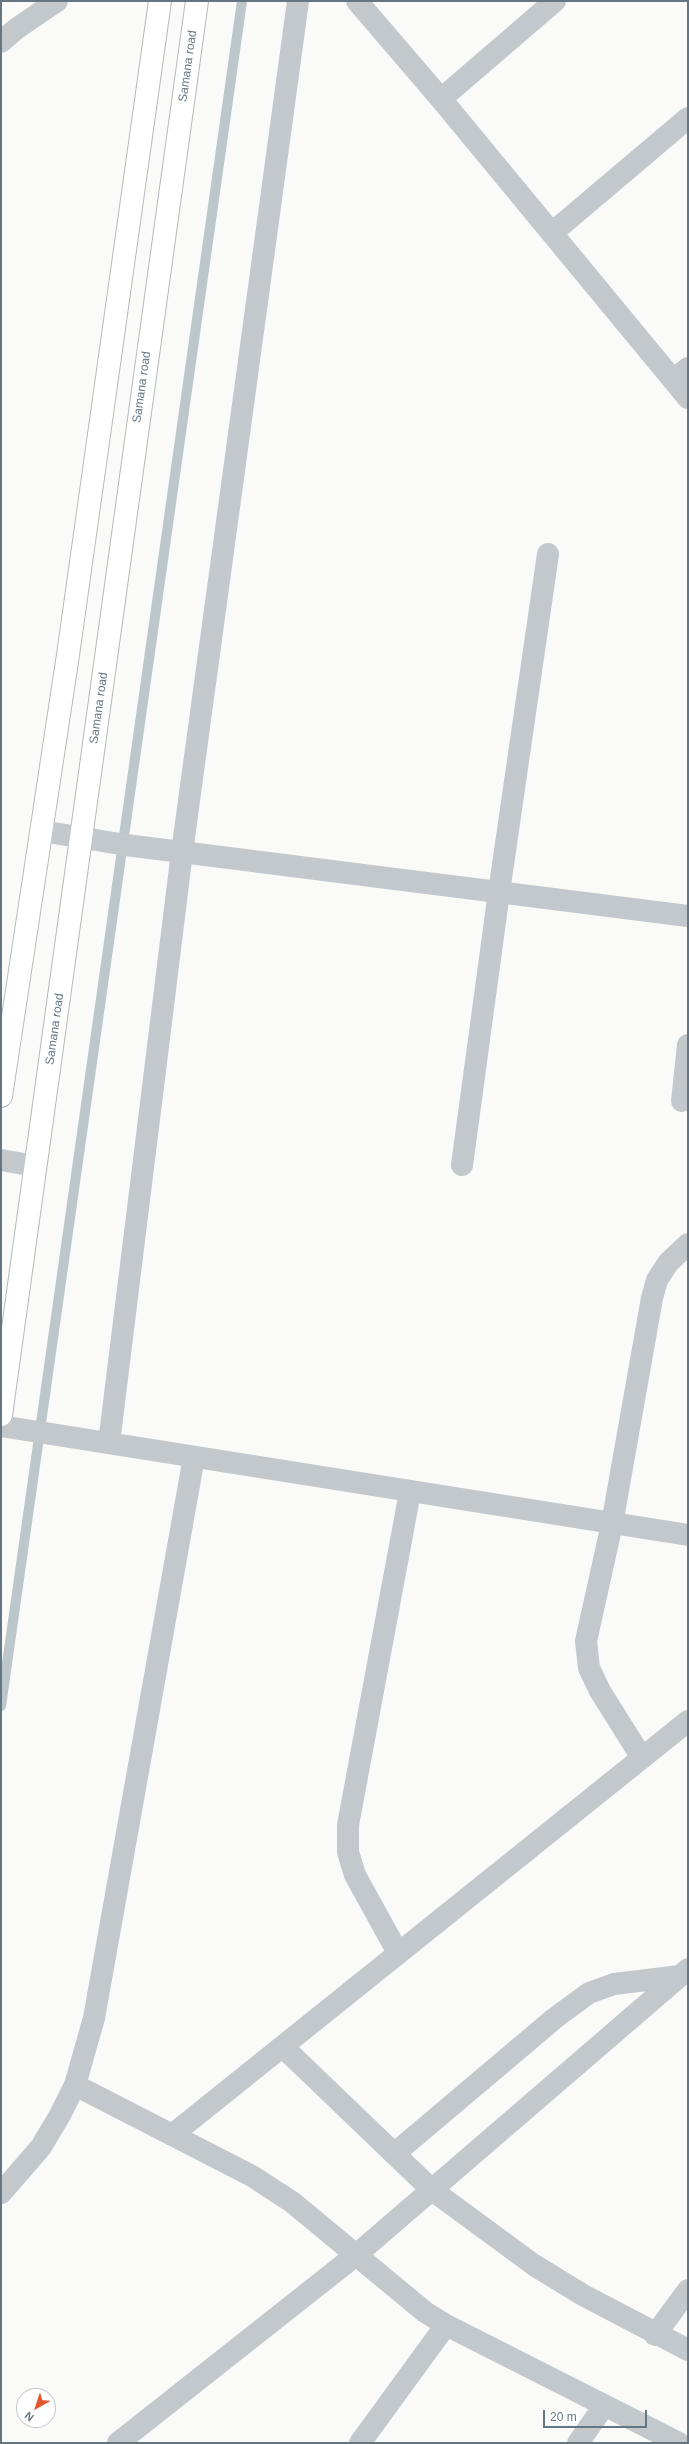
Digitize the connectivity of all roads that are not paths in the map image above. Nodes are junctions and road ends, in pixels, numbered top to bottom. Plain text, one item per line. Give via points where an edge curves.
1 (57, 1) edge
2 (160, 1) edge
3 (197, 1) edge
4 (298, 1) edge
5 (357, 1) edge
6 (554, 1) edge
7 (1, 42) edge
8 (441, 99) junction
9 (688, 118) edge
10 (552, 233) junction
11 (681, 374) edge
12 (688, 398) edge
13 (548, 554) dead end
14 (42, 831) junction
15 (81, 838) junction
16 (182, 852) junction
17 (499, 892) junction
18 (688, 916) edge
19 (688, 1045) edge
20 (1, 1096) edge
21 (682, 1101) dead end
22 (1, 1160) edge
23 (462, 1165) dead end
24 (36, 1166) junction
25 (688, 1244) edge
26 (1, 1414) edge
27 (1, 1426) edge
28 (109, 1443) junction
29 (194, 1457) junction
30 (410, 1492) junction
31 (612, 1524) junction
32 (688, 1535) edge
33 (688, 1721) edge
34 (642, 1758) junction
35 (398, 1953) junction
36 (684, 1973) edge
37 (283, 2046) junction
38 (75, 2085) junction
39 (172, 2135) junction
40 (394, 2154) junction
41 (432, 2190) junction
42 (1, 2193) edge
43 (356, 2255) junction
44 (688, 2290) edge
45 (446, 2325) junction
46 (655, 2335) junction
47 (688, 2350) edge
48 (604, 2406) junction
49 (118, 2443) edge
50 (360, 2443) edge
51 (578, 2443) edge
52 (679, 2443) edge

1 - 7 street
2 - 14 main road
3 - 15 main road, Samana road
4 - 16 street
5 - 8 street
6 - 8 street
8 - 10 street
9 - 10 street
10 - 11 street
11 - 12 street
13 - 17 street
14 - 15 street
14 - 20 main road
15 - 16 street
15 - 24 main road, Samana road
16 - 17 street
16 - 28 street
17 - 18 street
17 - 23 street
19 - 21 street
22 - 24 street
24 - 26 main road, Samana road
25 - 31 street via 668,1263 657,1280 652,1298
27 - 28 street
28 - 29 street
29 - 30 street
29 - 38 street via 95,2010
30 - 31 street
30 - 35 street via 348,1825 348,1852 355,1875
31 - 32 street
31 - 34 street via 586,1641 589,1668 600,1691
33 - 34 street
34 - 35 street
35 - 37 street
36 - 40 street via 614,1984 589,1994 555,2018
36 - 41 street
37 - 39 street
37 - 40 street
38 - 39 street
38 - 42 street via 41,2147
39 - 43 street via 252,2176 292,2202
40 - 41 street
41 - 43 street
41 - 46 street via 534,2265
43 - 45 street via 425,2312
43 - 49 street
44 - 46 street
45 - 48 street
45 - 50 street
46 - 47 street
48 - 51 street
48 - 52 street

